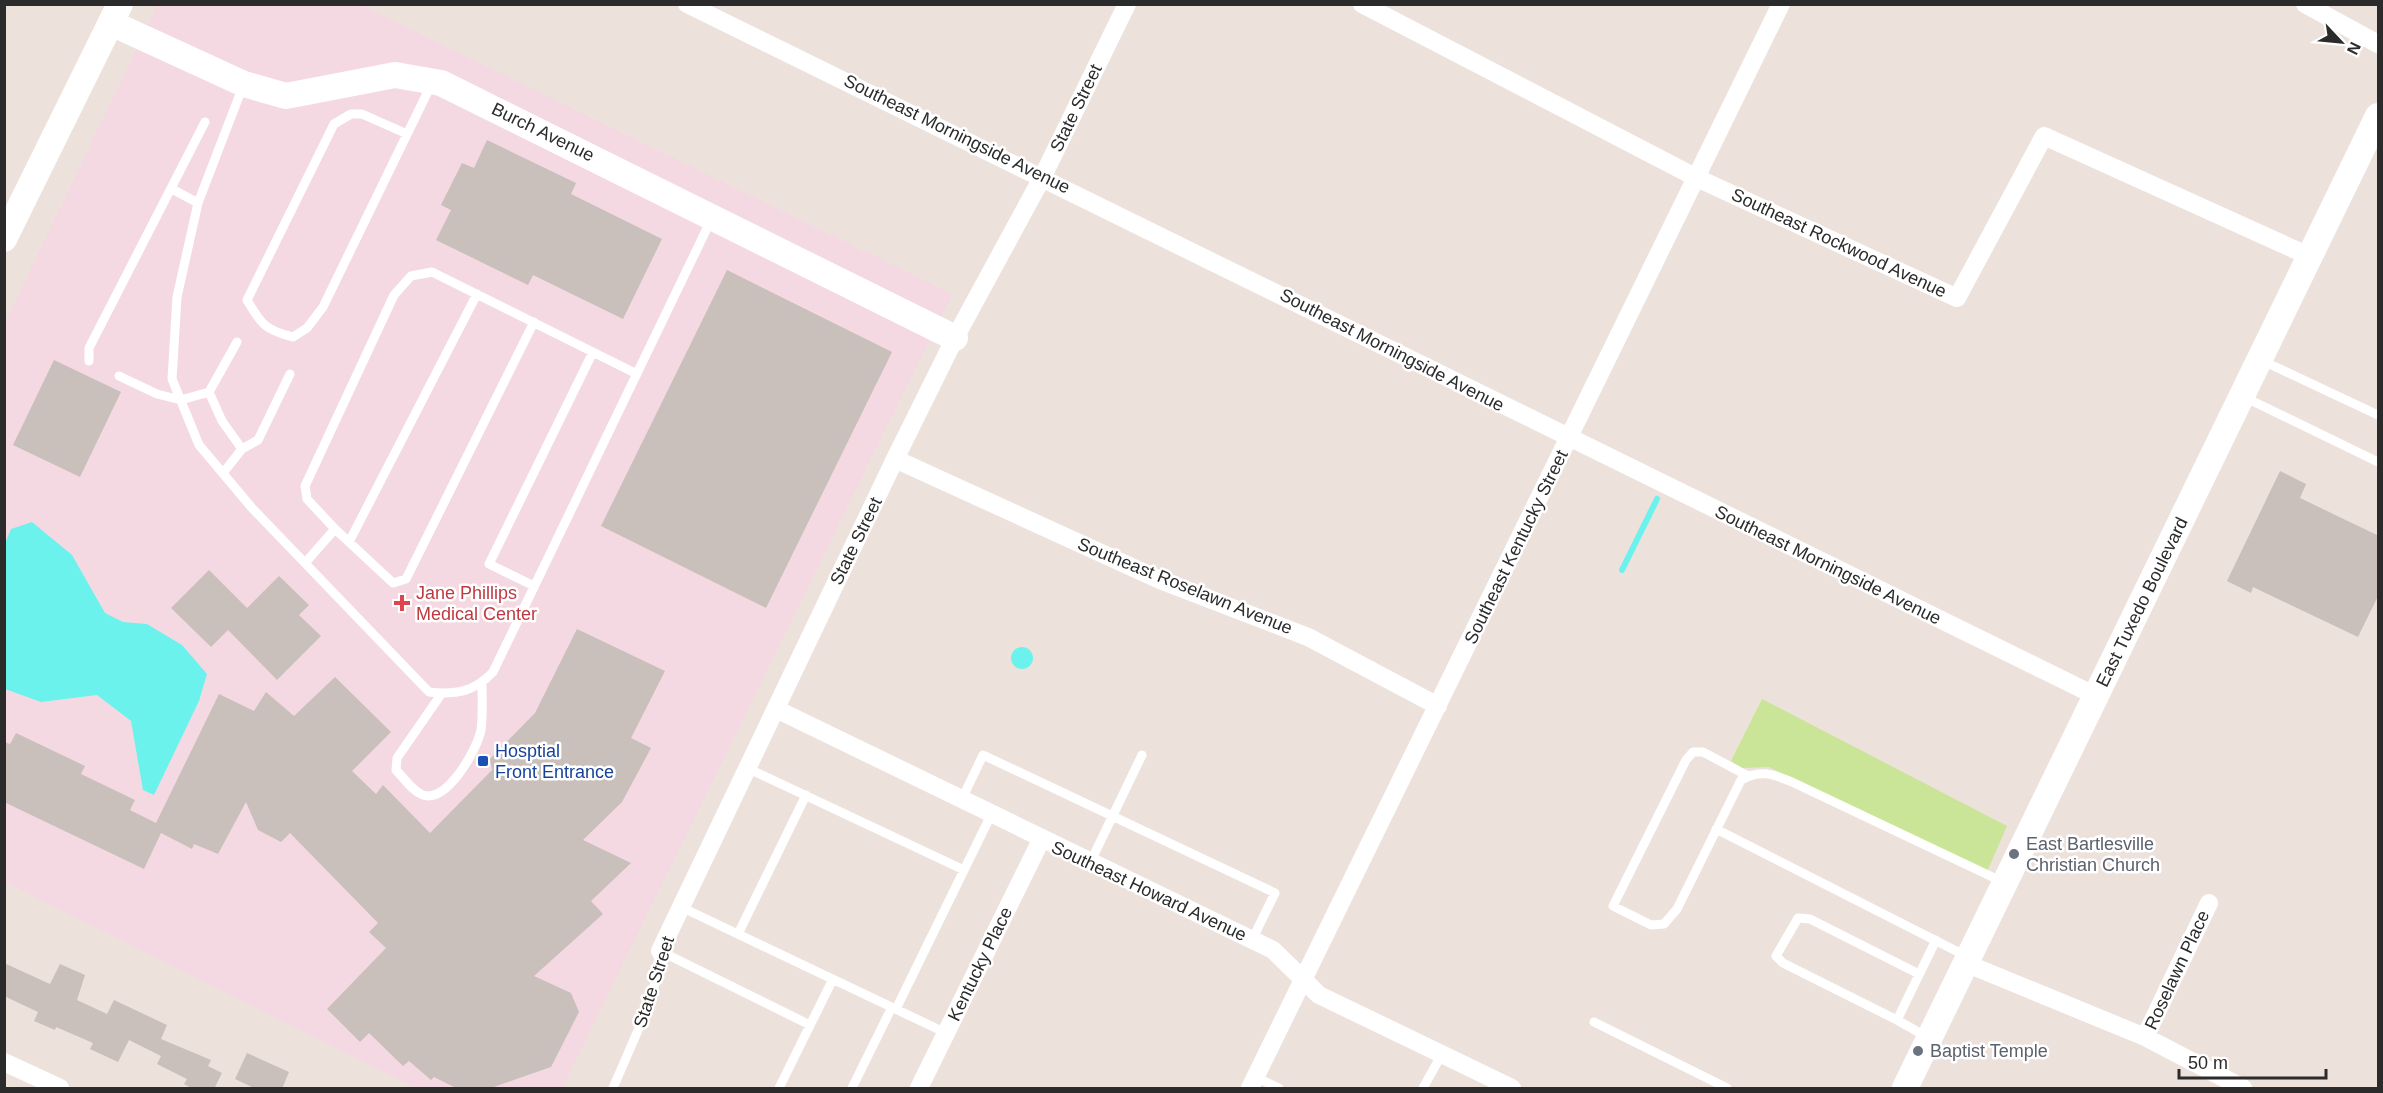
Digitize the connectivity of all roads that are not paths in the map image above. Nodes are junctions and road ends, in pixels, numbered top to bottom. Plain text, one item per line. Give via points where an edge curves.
1 (687, 4) edge
2 (1127, 4) edge
3 (1362, 4) edge
4 (1781, 4) edge
5 (2305, 4) edge
6 (115, 14) edge
7 (2379, 44) edge
8 (433, 81) junction
9 (244, 84) junction
10 (2379, 116) edge
11 (206, 122) dead end
12 (407, 134) junction
13 (2371, 149) edge
14 (1043, 176) junction
15 (1697, 178) junction
16 (172, 189) junction
17 (198, 203) junction
18 (714, 216) junction
19 (4, 239) edge
20 (2309, 256) junction
21 (477, 294) junction
22 (534, 322) junction
23 (955, 338) junction
24 (237, 342) dead end
25 (593, 352) junction
26 (2259, 359) junction
27 (89, 361) dead end
28 (290, 374) dead end
29 (637, 374) junction
30 (119, 376) dead end
31 (209, 392) junction
32 (2241, 396) junction
33 (181, 400) junction
34 (2379, 415) edge
35 (1569, 439) junction
36 (242, 449) junction
37 (895, 459) junction
38 (2379, 462) edge
39 (223, 474) junction
40 (335, 529) junction
41 (350, 542) junction
42 (305, 563) junction
43 (534, 586) junction
44 (482, 683) junction
45 (442, 693) junction
46 (2097, 696) junction
47 (1438, 706) junction
48 (776, 710) junction
49 (1142, 754) dead end
50 (747, 768) junction
51 (1748, 776) junction
52 (806, 795) junction
53 (961, 801) junction
54 (991, 815) junction
55 (1113, 817) junction
56 (1716, 829) junction
57 (1041, 840) junction
58 (1090, 863) junction
59 (964, 870) junction
60 (2005, 884) junction
61 (2209, 903) dead end
62 (681, 907) junction
63 (738, 934) junction
64 (1252, 940) junction
65 (1936, 940) junction
66 (660, 951) junction
67 (1967, 960) junction
68 (1919, 974) junction
69 (1302, 978) junction
70 (833, 979) junction
71 (894, 1008) junction
72 (1897, 1020) junction
73 (1593, 1022) dead end
74 (810, 1025) junction
75 (946, 1033) junction
76 (1929, 1037) junction
77 (2145, 1037) junction
78 (1442, 1054) junction
79 (4, 1062) edge
80 (1252, 1083) edge
81 (60, 1089) edge
82 (613, 1089) edge
83 (779, 1089) edge
84 (852, 1089) edge
85 (919, 1089) edge
86 (1279, 1089) edge
87 (1424, 1089) edge
88 (1512, 1089) edge
89 (1727, 1089) edge
90 (1905, 1089) edge
91 (2243, 1089) edge

1 - 14 street, Southeast Morningside Avenue
2 - 14 street, State Street
3 - 15 street, Southeast Rockwood Avenue
4 - 15 street, Southeast Kentucky Street
5 - 7 street
6 - 9 street, Burch Avenue
6 - 19 street
8 - 9 street, Burch Avenue via 395,75 286,96
8 - 12 lane
8 - 18 street, Burch Avenue
9 - 17 lane
10 - 13 street, East Tuxedo Boulevard
11 - 16 lane
12 - 12 lane via 323,307 307,328 293,337 273,332 261,323 247,300 334,124 351,114 362,114
13 - 20 street, East Tuxedo Boulevard
14 - 23 street, State Street
14 - 35 street, Southeast Morningside Avenue
15 - 20 street, Southeast Rockwood Avenue via 1957,298 2044,136
15 - 35 street, Southeast Kentucky Street
16 - 17 lane
16 - 27 lane via 89,348
17 - 33 lane via 177,297 172,380
18 - 23 street, Burch Avenue
18 - 29 lane
20 - 26 street, East Tuxedo Boulevard
21 - 22 lane
21 - 40 lane via 432,272 411,276 394,295 305,486 307,499
21 - 41 lane
22 - 25 lane
22 - 41 lane via 406,579 393,583
23 - 37 street, State Street
24 - 31 lane
25 - 29 lane
25 - 43 lane via 489,564
26 - 32 street, East Tuxedo Boulevard
26 - 34 lane
28 - 36 lane via 258,440
29 - 43 lane
30 - 33 lane via 157,394
31 - 33 lane
31 - 36 lane via 222,421
32 - 38 lane
32 - 46 street, East Tuxedo Boulevard
33 - 39 lane via 199,445
35 - 46 street, Southeast Morningside Avenue
35 - 47 street, Southeast Kentucky Street
36 - 39 lane
37 - 47 street, Southeast Roselawn Avenue via 1160,579 1308,637
37 - 48 street, State Street
39 - 42 lane
40 - 41 lane
40 - 42 lane
42 - 45 lane via 429,692
43 - 44 lane via 493,672
44 - 45 lane via 469,690
44 - 45 lane via 481,732 471,753 448,787 437,795 426,796 396,770 398,758
46 - 60 street, East Tuxedo Boulevard
47 - 69 street, Southeast Kentucky Street
48 - 50 street, State Street
48 - 53 street, Southeast Howard Avenue
49 - 55 lane
50 - 52 lane
50 - 62 street, State Street
51 - 56 lane via 1741,780
51 - 56 lane via 1703,752 1693,752 1613,906 1651,925 1664,924 1677,909
51 - 60 lane via 1756,772 1773,774
52 - 59 lane
52 - 63 lane
53 - 54 street, Southeast Howard Avenue
53 - 55 lane via 983,755
54 - 57 street, Southeast Howard Avenue
54 - 59 lane
55 - 58 lane
55 - 64 lane via 1275,893
56 - 65 lane
57 - 58 street, Southeast Howard Avenue
57 - 75 street, Kentucky Place
58 - 64 street, Southeast Howard Avenue
59 - 71 lane
60 - 67 street, East Tuxedo Boulevard
61 - 77 street, Roselawn Place
62 - 63 lane
62 - 66 street, State Street
63 - 70 lane
64 - 69 street, Southeast Howard Avenue via 1273,950
65 - 67 lane
65 - 68 lane
66 - 74 lane
66 - 82 lane, State Street via 652,998
67 - 76 street, East Tuxedo Boulevard
67 - 77 street
68 - 72 lane
68 - 72 lane via 1810,919 1798,918 1776,956
69 - 78 street, Southeast Howard Avenue via 1319,995
69 - 80 street, Southeast Kentucky Street
70 - 71 lane
70 - 74 lane
71 - 75 lane
71 - 84 lane
72 - 76 lane
73 - 89 lane
74 - 83 lane
75 - 85 street, Kentucky Place
76 - 90 street, East Tuxedo Boulevard
77 - 91 street
78 - 87 lane
78 - 88 street, Southeast Howard Avenue
79 - 81 street
80 - 86 lane

